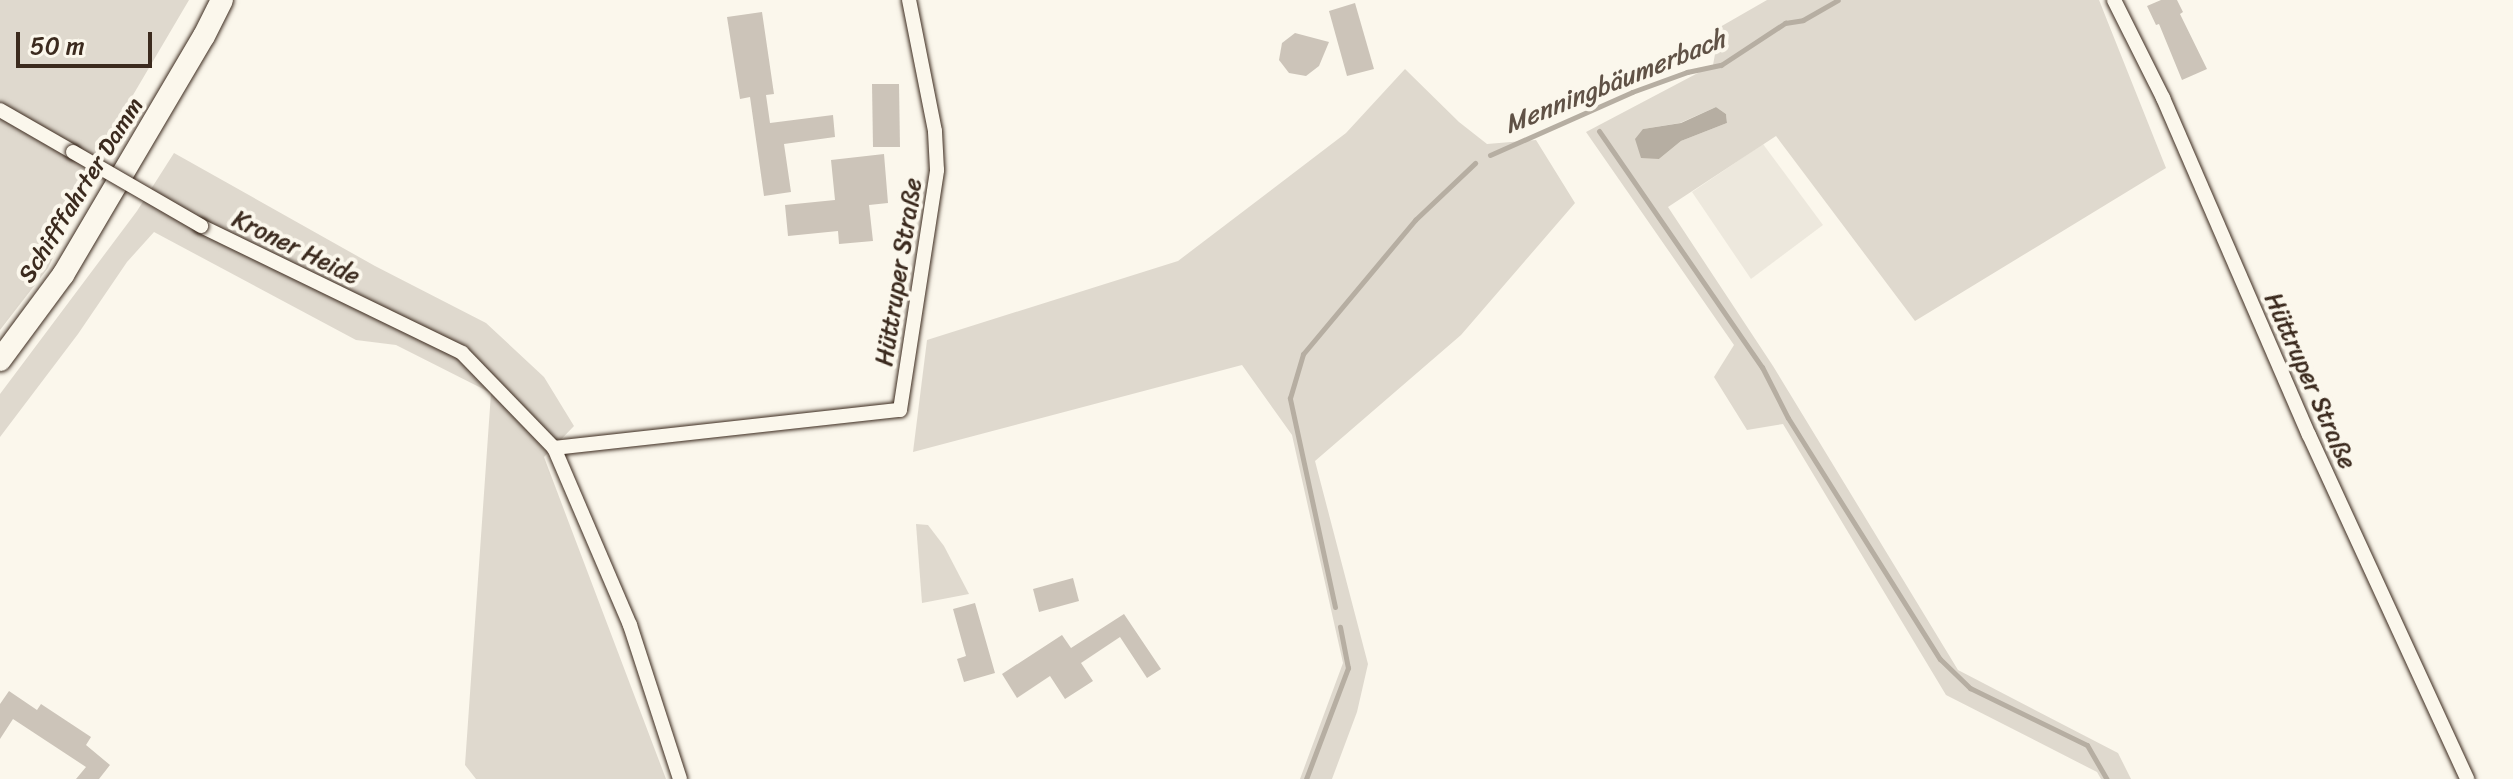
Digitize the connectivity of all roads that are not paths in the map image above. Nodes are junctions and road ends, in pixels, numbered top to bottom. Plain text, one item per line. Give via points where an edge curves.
1 (222, 0) edge
2 (909, 0) edge
3 (2114, 0) edge
4 (0, 110) edge
5 (0, 360) edge
6 (554, 448) junction
7 (680, 779) edge
8 (2467, 779) edge

1 - 5 main road, Schifffahrter Damm via 63,275
2 - 6 street, Hüttruper Straße via 935,131 937,170 900,410
3 - 8 street, Hüttruper Straße via 2163,98 2309,435
4 - 6 street, Kroner Heide, bridge via 201,226 462,353
6 - 7 street, Kroner Heide via 630,625

